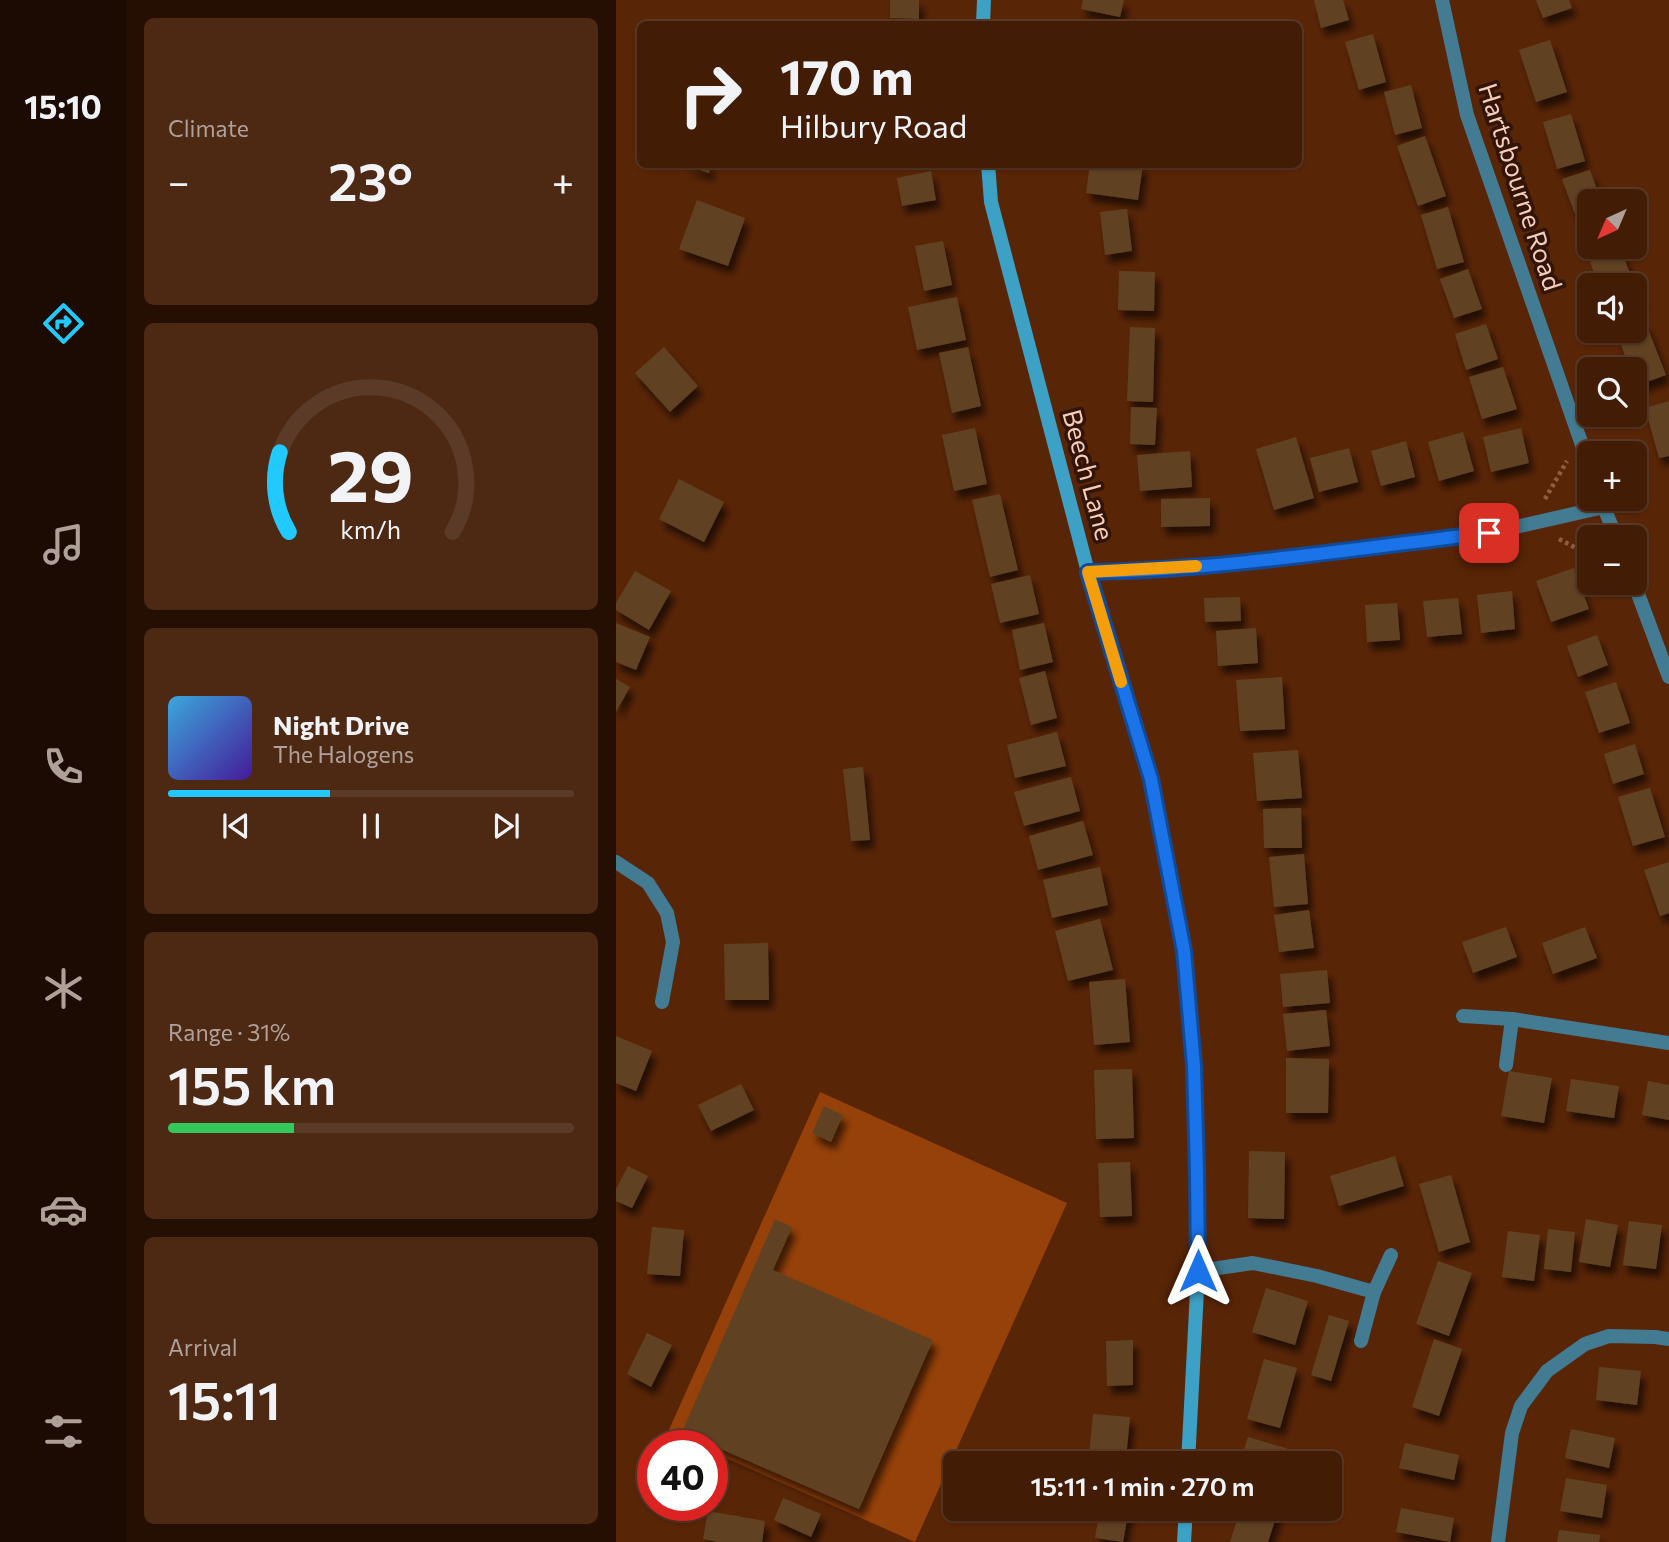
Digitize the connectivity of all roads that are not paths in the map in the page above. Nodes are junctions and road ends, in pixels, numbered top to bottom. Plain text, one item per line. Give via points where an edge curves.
1 (984, 0) edge
2 (1442, 0) edge
3 (983, 21) edge
4 (988, 168) edge
5 (1581, 441) edge
6 (1577, 510) edge
7 (1088, 572) junction
8 (1638, 595) edge
9 (1669, 677) edge
10 (616, 862) edge
11 (662, 1002) dead end
12 (1463, 1016) dead end
13 (1512, 1019) junction
14 (1669, 1044) edge
15 (1506, 1065) dead end
16 (1391, 1255) dead end
17 (1198, 1271) junction
18 (1374, 1292) junction
19 (1669, 1339) edge
20 (1361, 1341) dead end
21 (1189, 1451) edge
22 (1185, 1521) edge
23 (1184, 1542) edge
24 (1498, 1542) edge

1 - 3 street
2 - 5 street, Hartsbourne Road via 1466,116
4 - 7 street, Beech Lane via 991,202
6 - 7 street via 1489,533 1172,568
7 - 17 street, Beech Lane via 1151,779 1184,951 1194,1066
8 - 9 street
10 - 11 street via 648,883 667,914 673,942
12 - 13 street
13 - 14 street
13 - 15 street
16 - 18 street
17 - 18 street via 1253,1264
17 - 21 street, Beech Lane
18 - 20 street
19 - 24 street via 1609,1336 1585,1344 1547,1371 1521,1406 1512,1433
22 - 23 street

